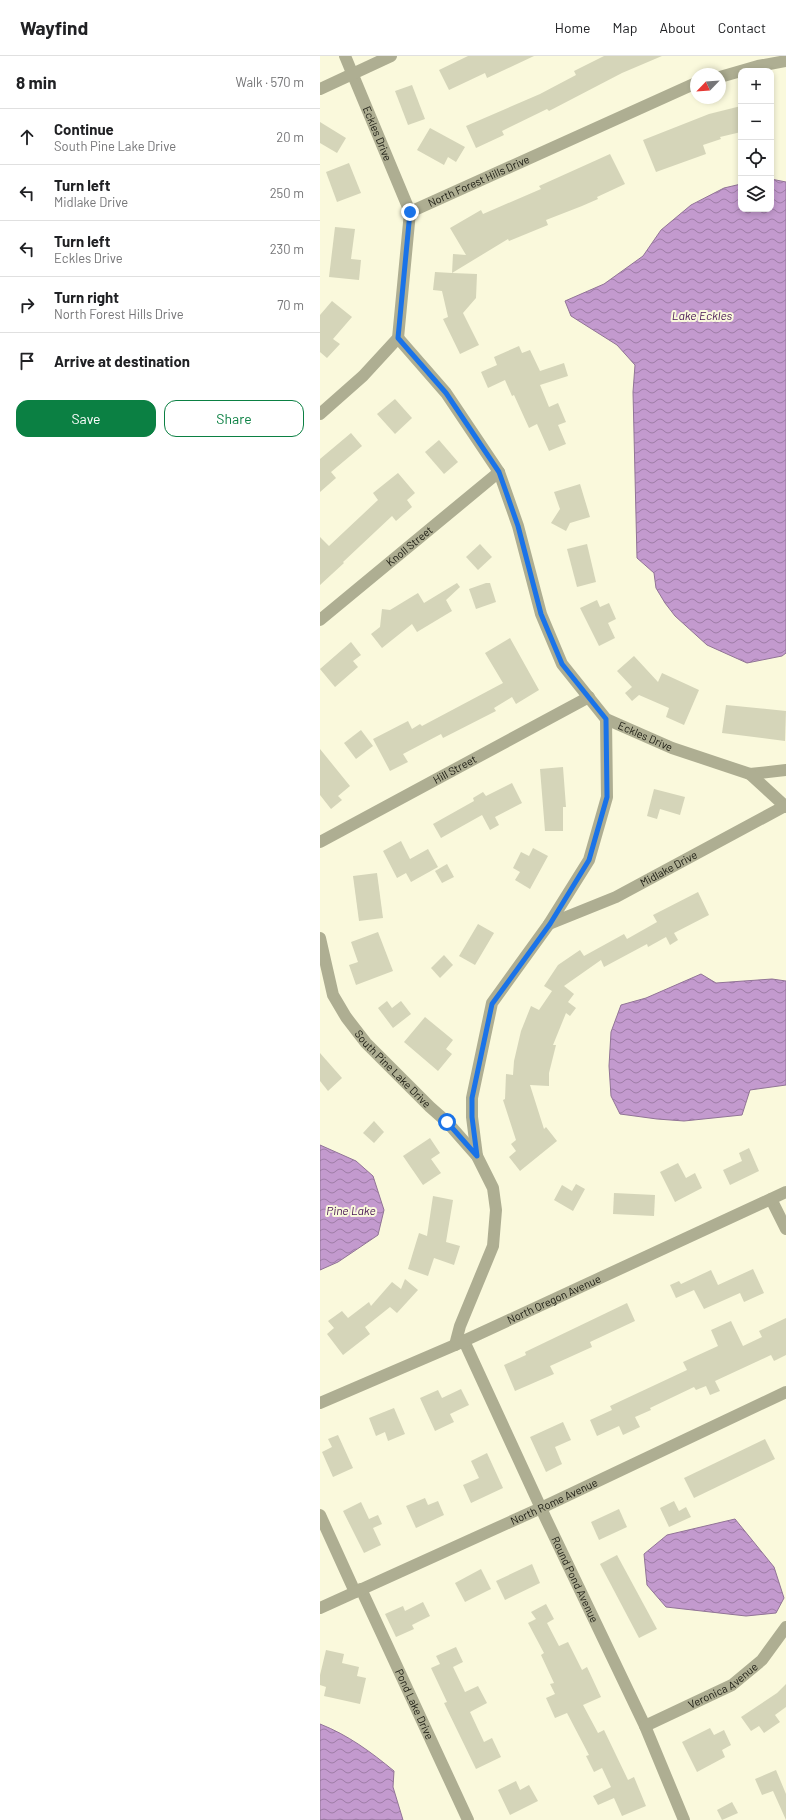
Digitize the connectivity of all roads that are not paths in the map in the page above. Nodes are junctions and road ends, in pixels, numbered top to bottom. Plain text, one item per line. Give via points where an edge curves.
1 (346, 56) edge
2 (391, 56) edge
3 (786, 61) edge
4 (354, 74) junction
5 (726, 74) edge
6 (690, 86) edge
7 (320, 89) edge
8 (410, 212) junction
9 (398, 338) junction
10 (320, 414) edge
11 (499, 472) junction
12 (320, 620) edge
13 (589, 697) junction
14 (606, 719) junction
15 (786, 770) edge
16 (750, 774) junction
17 (786, 806) edge
18 (320, 842) edge
19 (550, 924) junction
20 (320, 938) edge
21 (477, 1156) junction
22 (786, 1192) edge
23 (771, 1198) junction
24 (786, 1229) edge
25 (459, 1343) junction
26 (786, 1392) edge
27 (322, 1400) edge
28 (541, 1508) junction
29 (320, 1515) edge
30 (358, 1590) junction
31 (320, 1608) edge
32 (786, 1627) edge
33 (645, 1726) junction
34 (468, 1820) edge
35 (684, 1820) edge

1 - 4 street, Eckles Drive
2 - 4 street
3 - 5 street
4 - 7 street
4 - 8 street, Eckles Drive
6 - 8 street, North Forest Hills Drive
8 - 9 street
9 - 10 street via 363,376
9 - 11 street, Eckles Drive via 446,393
11 - 12 street, Knoll Street
11 - 13 street, Eckles Drive via 518,526 541,614 562,664
13 - 14 street, Eckles Drive
13 - 18 street, Hill Street
14 - 16 street, Eckles Drive via 672,748
14 - 19 street via 607,797 589,860
15 - 16 street, Eckles Drive
16 - 17 street, Midlake Drive
17 - 19 street, Midlake Drive via 616,898
19 - 21 street via 492,1004 472,1098
20 - 21 street, South Pine Lake Drive via 333,995 346,1017 366,1043 447,1122
21 - 25 street, South Pine Lake Drive via 493,1188 496,1210 493,1246 460,1326
22 - 23 street, North Oregon Avenue
23 - 24 street
23 - 25 street, North Oregon Avenue
25 - 27 street, North Oregon Avenue
25 - 28 street, Round Pond Avenue
26 - 28 street, North Rome Avenue
28 - 30 street, North Rome Avenue
28 - 33 street, Round Pond Avenue
29 - 30 street, Pond Lake Drive
30 - 31 street, North Rome Avenue
30 - 34 street, Pond Lake Drive
32 - 33 street, Veronica Avenue via 762,1660 732,1685
33 - 35 street, Round Pond Avenue

